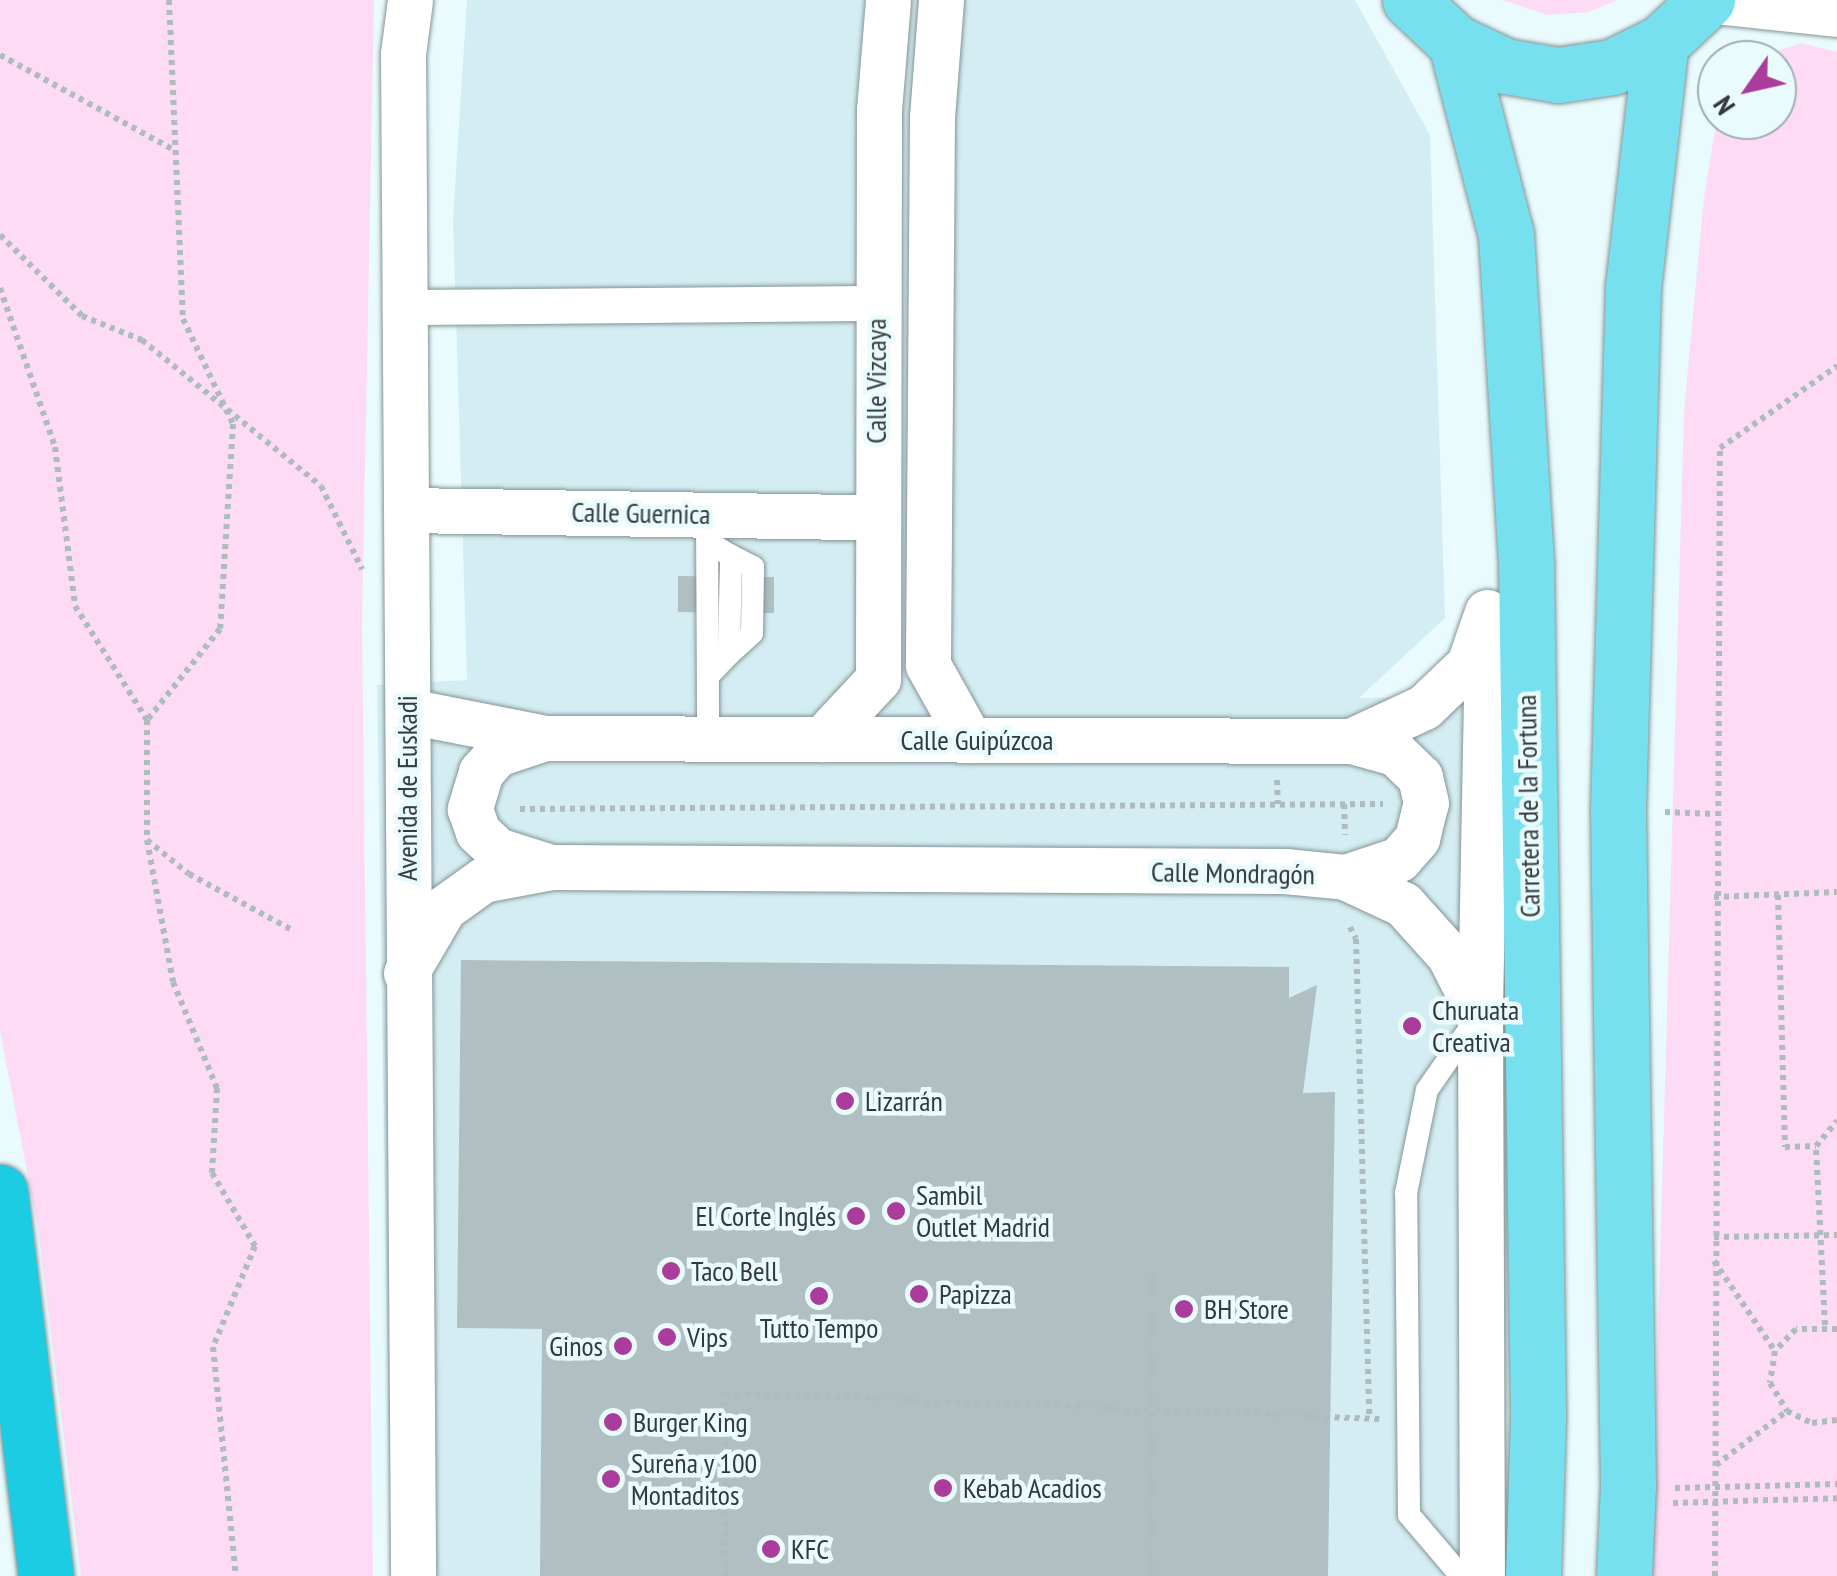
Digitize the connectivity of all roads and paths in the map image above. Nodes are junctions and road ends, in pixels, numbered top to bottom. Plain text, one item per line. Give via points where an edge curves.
1 (169, 0) edge
2 (410, 0) edge
3 (888, 0) edge
4 (941, 0) edge
5 (1410, 0) edge
6 (1706, 0) edge
7 (1837, 14) edge
8 (1661, 43) junction
9 (1456, 44) junction
10 (0, 55) edge
11 (175, 151) junction
12 (0, 235) edge
13 (0, 288) edge
14 (876, 303) junction
15 (408, 307) junction
16 (1837, 366) edge
17 (222, 401) junction
18 (406, 510) junction
19 (876, 518) junction
20 (707, 528) junction
21 (1526, 565) junction
22 (408, 592) junction
23 (1488, 612) junction
24 (708, 676) junction
25 (408, 711) junction
26 (147, 720) junction
27 (545, 738) junction
28 (708, 739) junction
29 (822, 739) junction
30 (970, 740) junction
31 (1351, 741) junction
32 (1344, 804) junction
33 (1426, 804) junction
34 (509, 809) dead end
35 (1618, 810) junction
36 (1714, 814) junction
37 (147, 840) junction
38 (552, 868) junction
39 (1345, 877) junction
40 (1837, 892) edge
41 (1778, 895) junction
42 (1714, 898) junction
43 (294, 932) dead end
44 (406, 973) junction
45 (1480, 1016) junction
46 (1837, 1121) edge
47 (1816, 1146) junction
48 (0, 1192) edge
49 (1837, 1235) edge
50 (1714, 1236) junction
51 (1820, 1236) junction
52 (1714, 1261) junction
53 (1152, 1270) dead end
54 (1825, 1324) junction
55 (1837, 1329) edge
56 (1775, 1351) junction
57 (1149, 1411) junction
58 (1786, 1411) junction
59 (1369, 1419) dead end
60 (1837, 1420) edge
61 (1715, 1466) junction
62 (1837, 1498) edge
63 (1715, 1502) junction
64 (1627, 1504) junction
65 (46, 1576) edge
66 (236, 1576) edge
67 (412, 1576) edge
68 (726, 1576) edge
69 (1151, 1576) edge
70 (1461, 1576) edge
71 (1482, 1576) edge
72 (1533, 1576) edge
73 (1624, 1576) edge
74 (1716, 1576) edge

1 - 11 path
2 - 15 street, Avenida de Euskadi via 402,54
3 - 14 street, Calle Vizcaya
4 - 30 street, Calle Vizcaya via 932,117 928,666
5 - 9 main road
6 - 7 street
6 - 8 main road
8 - 9 main road via 1612,66 1558,75 1505,66
8 - 35 main road via 1640,203
9 - 21 main road, Carretera de la Fortuna via 1506,234
10 - 11 path
11 - 17 path via 183,319
12 - 17 path via 82,316 142,340
13 - 26 path via 55,447 76,606
14 - 15 street
14 - 19 street, Calle Vizcaya
15 - 18 street, Avenida de Euskadi
16 - 36 path via 1720,448
17 - 22 path via 321,486 362,570 380,588
17 - 26 path via 233,424 220,630
18 - 20 street, Calle Guernica
18 - 22 street, Avenida de Euskadi
19 - 20 street, Calle Guernica
19 - 29 street, Calle Vizcaya via 878,679
20 - 24 lane
20 - 24 lane via 731,556 729,654
21 - 23 street, Calle Guipúzcoa
21 - 72 main road, Carretera de la Fortuna via 1538,1418
22 - 25 street, Avenida de Euskadi
23 - 31 street, Calle Guipúzcoa via 1469,664 1424,708
23 - 45 street
24 - 28 lane
25 - 27 street, Calle Guipúzcoa
25 - 44 street, Avenida de Euskadi
26 - 37 path
27 - 28 street, Calle Guipúzcoa
27 - 38 street via 497,754 481,772 470,809 478,832 497,850
28 - 29 street, Calle Guipúzcoa
29 - 30 street, Calle Guipúzcoa
30 - 31 street, Calle Guipúzcoa
31 - 33 street via 1395,754 1420,777
32 - 33 path
32 - 34 path
32 - 39 path
33 - 39 street via 1417,838 1398,859
35 - 36 path
35 - 64 main road
36 - 42 path
37 - 43 path via 189,874
37 - 66 path via 173,982 218,1088 212,1173 255,1246 213,1347
38 - 39 street, Calle Mondragón via 1285,871
38 - 44 street, Calle Mondragón via 483,880 444,908
39 - 45 street, Calle Mondragón via 1403,904 1431,929
39 - 59 path via 1346,920 1356,939
40 - 41 path
41 - 42 path
41 - 47 path via 1785,1147
42 - 50 path
44 - 67 street, Avenida de Euskadi
45 - 70 lane via 1427,1090 1406,1193 1409,1515
45 - 71 street, Calle Mondragón
46 - 47 path
47 - 51 path
48 - 65 highway
49 - 51 path
50 - 51 path
50 - 52 path
51 - 54 path
52 - 56 path
52 - 61 path
53 - 57 path
54 - 55 path
54 - 56 path via 1796,1330
56 - 58 path via 1770,1383
57 - 68 path via 724,1392
57 - 69 path
58 - 60 path via 1812,1422
58 - 61 path
61 - 63 path
62 - 63 path
63 - 64 path
63 - 74 path
64 - 73 main road

